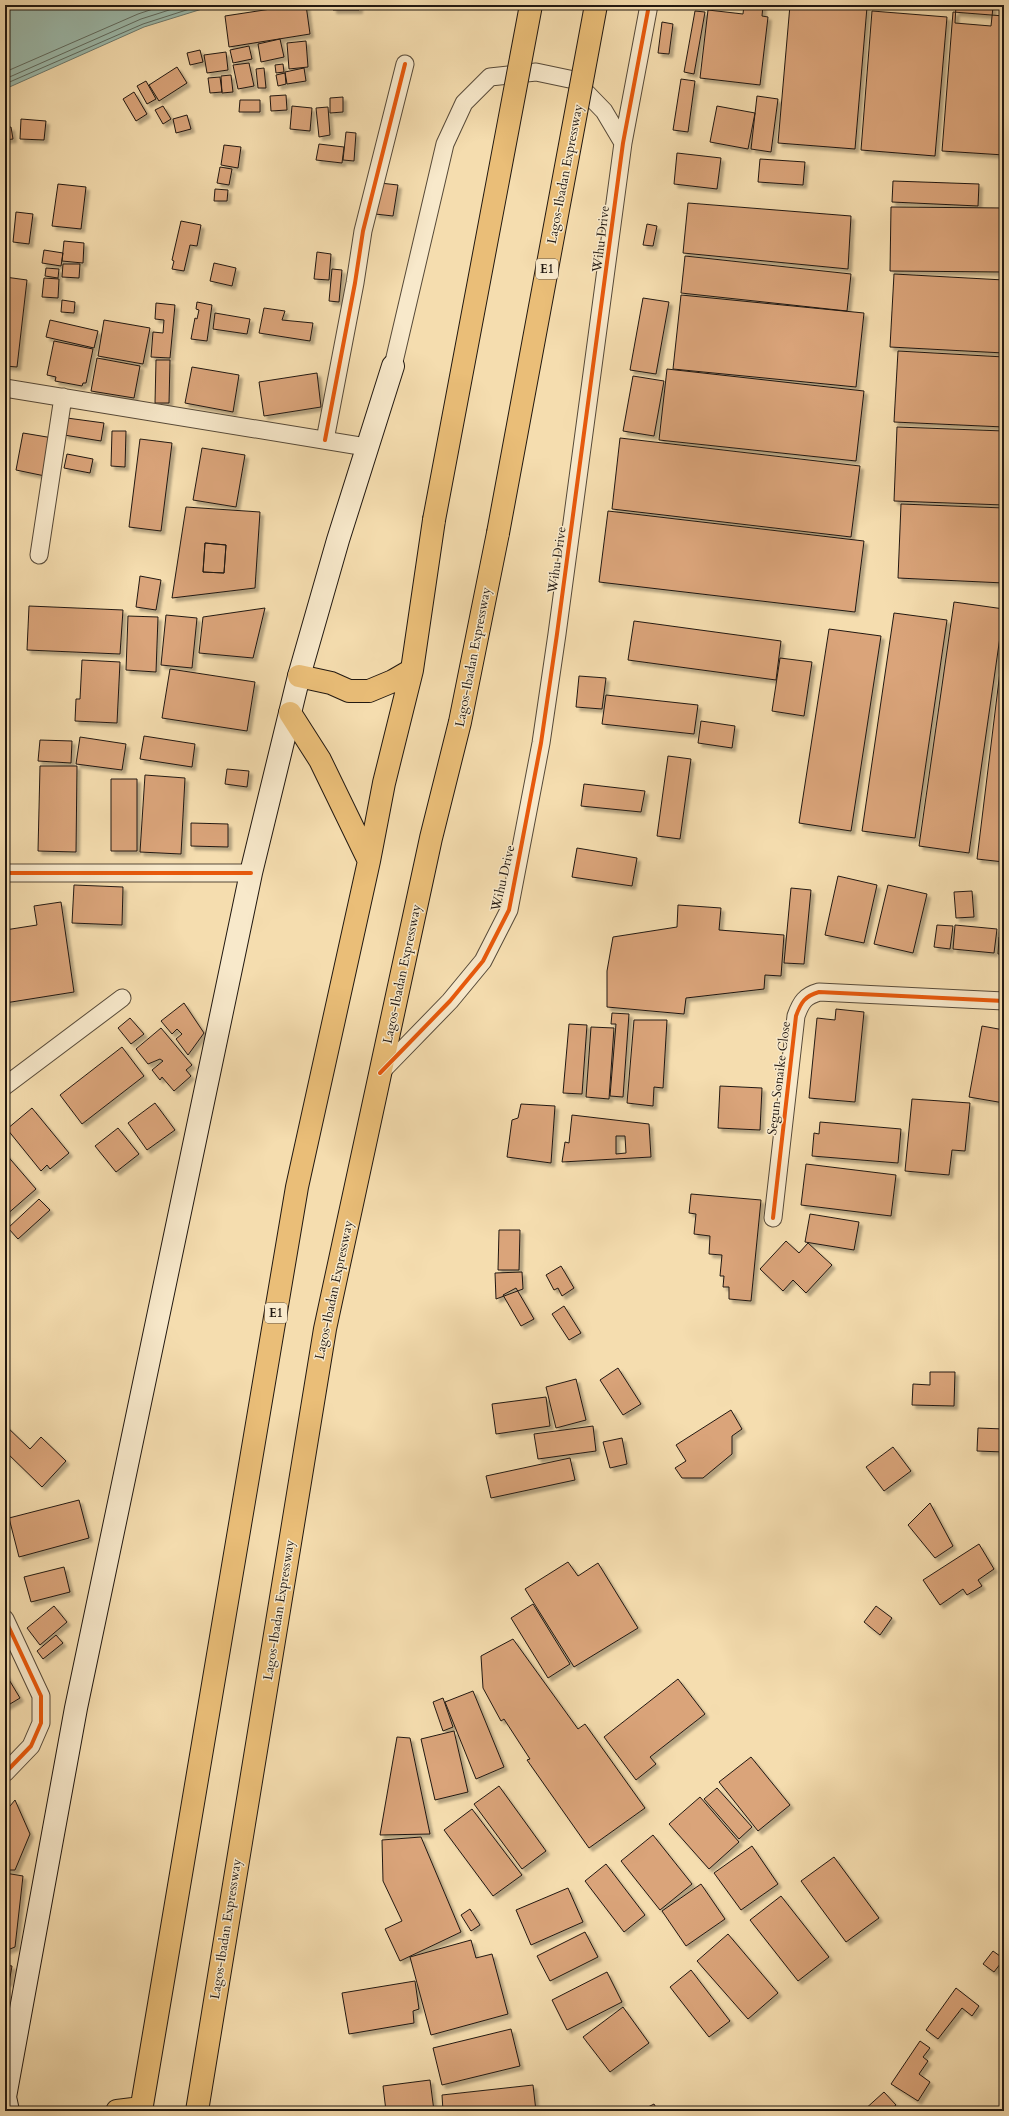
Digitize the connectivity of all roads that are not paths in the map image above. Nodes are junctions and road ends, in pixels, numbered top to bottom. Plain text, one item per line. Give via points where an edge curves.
1 (531, 5) edge
2 (596, 5) edge
3 (649, 5) edge
4 (405, 64) dead end
5 (623, 143) junction
6 (393, 366) joint
7 (5, 388) edge
8 (63, 397) junction
9 (325, 440) junction
10 (366, 447) junction
11 (39, 556) dead end
12 (412, 670) junction
13 (299, 676) junction
14 (290, 713) junction
15 (369, 861) junction
16 (5, 873) edge
17 (251, 873) junction
18 (122, 998) dead end
19 (1004, 1001) edge
20 (380, 1073) junction
21 (5, 1086) edge
22 (772, 1218) dead end
23 (5, 1619) edge
24 (5, 1773) edge
25 (141, 2110) edge
26 (8, 2111) edge
27 (117, 2111) edge
28 (197, 2111) edge

1 - 12 highway, E1, bridge via 434,520
2 - 20 highway, Lagos-Ibadan Expressway / E1, bridge via 498,533 460,722 431,838
3 - 5 street, Wihu Drive
4 - 9 street via 363,231
5 - 6 street via 604,111 574,80 536,72 490,77 464,103 445,144
5 - 20 street, Wihu Drive via 558,634 541,743 509,910 482,960 450,1001
6 - 10 main road
7 - 8 street
8 - 9 street
8 - 11 street
9 - 10 street
10 - 13 main road
12 - 13 highway via 368,691 349,691
12 - 15 highway, E1 via 384,783
13 - 14 main road
14 - 15 highway via 320,760
14 - 17 main road
15 - 25 highway, E1 via 297,1186
16 - 17 street
17 - 26 main road via 76,1708 5,2097
18 - 21 street
19 - 22 street, Segun Sonaike Close via 819,992 808,996 800,1004 796,1016
20 - 28 highway, Lagos-Ibadan Expressway / E1 via 325,1329
23 - 24 street via 41,1696 41,1723 31,1746
25 - 27 highway

